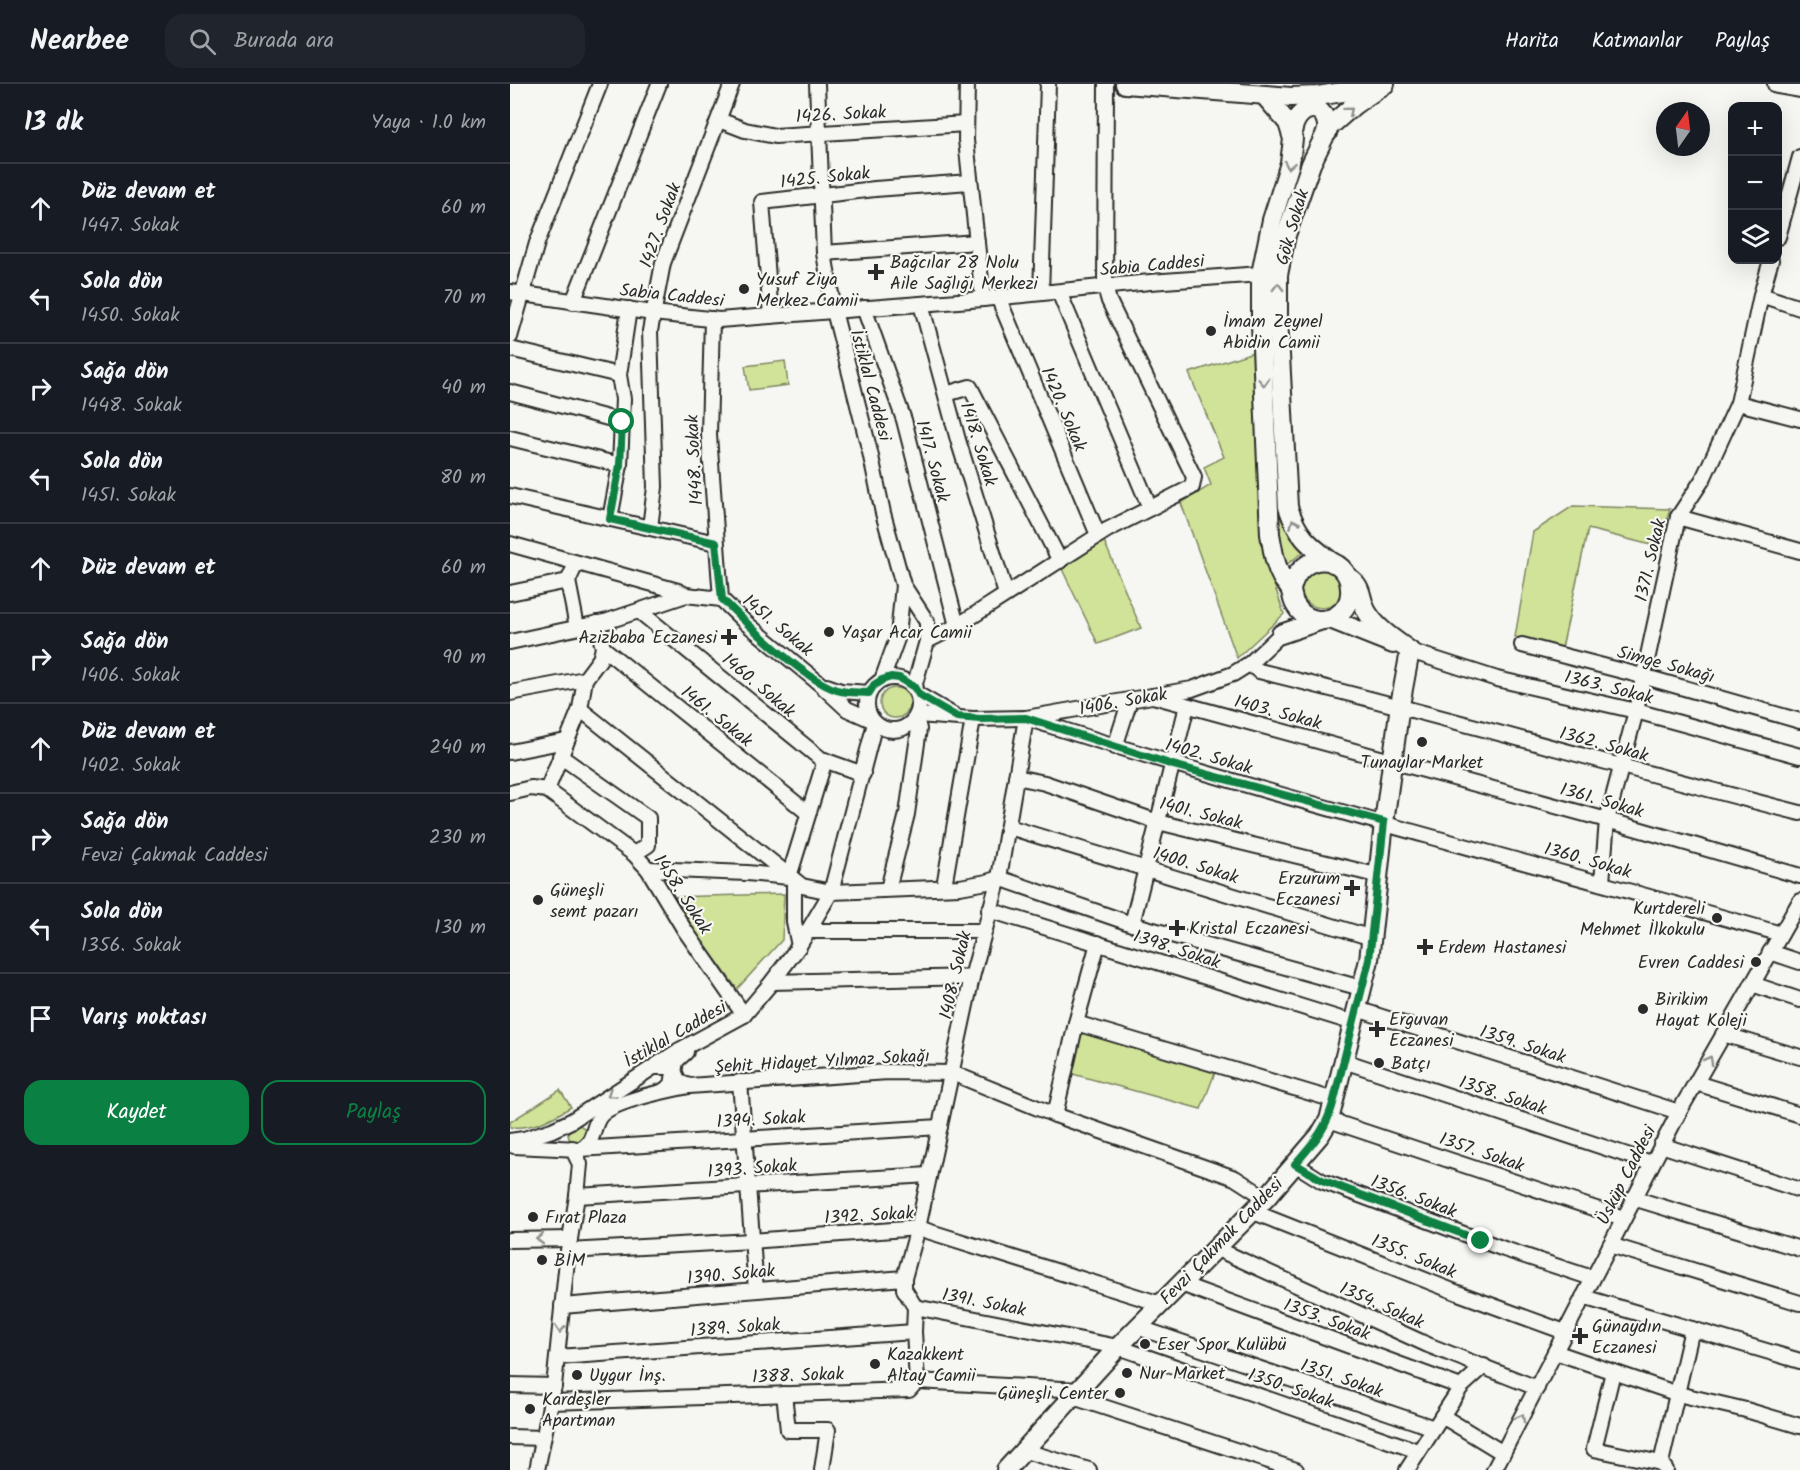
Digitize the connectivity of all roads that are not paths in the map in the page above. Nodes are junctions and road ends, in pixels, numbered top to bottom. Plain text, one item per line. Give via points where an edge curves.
1 (600, 84) edge
2 (659, 84) edge
3 (732, 84) edge
4 (817, 84) edge
5 (968, 84) edge
6 (1048, 84) edge
7 (1106, 84) edge
8 (1125, 84) edge
9 (1386, 84) edge
10 (1779, 84) edge
11 (1800, 88) edge
12 (1320, 90) edge
13 (1264, 95) junction
14 (719, 120) junction
15 (966, 124) junction
16 (1327, 133) junction
17 (820, 134) junction
18 (1292, 134) junction
19 (1800, 157) edge
20 (970, 183) junction
21 (822, 194) junction
22 (1782, 222) edge
23 (976, 242) junction
24 (824, 253) junction
25 (1770, 264) edge
26 (1261, 274) junction
27 (1105, 287) junction
28 (1059, 292) junction
29 (516, 293) edge
30 (1041, 293) junction
31 (1761, 295) junction
32 (998, 297) junction
33 (983, 299) junction
34 (573, 302) junction
35 (921, 304) junction
36 (864, 308) junction
37 (1800, 308) edge
38 (629, 309) junction
39 (834, 311) junction
40 (653, 313) junction
41 (771, 316) junction
42 (712, 319) junction
43 (510, 337) edge
44 (510, 349) edge
45 (619, 375) junction
46 (510, 392) edge
47 (946, 394) junction
48 (1738, 403) junction
49 (1274, 408) junction
50 (1800, 419) edge
51 (622, 422) junction
52 (510, 438) edge
53 (620, 465) junction
54 (510, 496) edge
55 (1150, 508) junction
56 (1678, 517) junction
57 (610, 519) junction
58 (650, 528) junction
59 (1098, 535) junction
60 (716, 543) junction
61 (510, 544) edge
62 (1800, 551) edge
63 (1060, 561) junction
64 (576, 564) junction
65 (1340, 570) junction
66 (568, 581) junction
67 (903, 585) junction
68 (510, 593) edge
69 (1006, 594) junction
70 (686, 595) junction
71 (1291, 595) junction
72 (722, 599) junction
73 (639, 610) junction
74 (1327, 619) junction
75 (927, 622) junction
76 (597, 623) junction
77 (957, 626) junction
78 (577, 627) junction
79 (1281, 634) junction
80 (927, 641) junction
81 (510, 642) edge
82 (1522, 645) dead end
83 (603, 648) junction
84 (1410, 651) junction
85 (1248, 664) junction
86 (1642, 676) junction
87 (585, 680) junction
88 (882, 680) junction
89 (819, 682) junction
90 (916, 691) junction
91 (510, 693) edge
92 (869, 693) junction
93 (1153, 696) junction
94 (1130, 700) junction
95 (1400, 705) junction
96 (1187, 706) junction
97 (580, 709) junction
98 (1636, 711) junction
99 (916, 717) junction
100 (957, 717) junction
101 (1026, 718) junction
102 (973, 719) junction
103 (1800, 721) edge
104 (878, 724) junction
105 (566, 741) junction
106 (1115, 747) junction
107 (510, 752) edge
108 (560, 756) junction
109 (1800, 756) edge
110 (825, 760) junction
111 (1394, 761) junction
112 (1173, 765) junction
113 (1621, 767) junction
114 (863, 774) junction
115 (1016, 777) junction
116 (547, 790) junction
117 (510, 793) edge
118 (808, 813) junction
119 (1800, 813) edge
120 (1607, 820) junction
121 (1158, 822) junction
122 (1384, 822) junction
123 (1009, 827) junction
124 (634, 854) junction
125 (648, 869) junction
126 (1147, 869) junction
127 (1380, 876) junction
128 (1800, 876) edge
129 (999, 878) junction
130 (791, 879) junction
131 (1602, 882) junction
132 (944, 886) junction
133 (888, 889) junction
134 (831, 892) junction
135 (1800, 901) edge
136 (990, 910) junction
137 (1132, 924) junction
138 (807, 931) junction
139 (983, 932) junction
140 (1782, 934) junction
141 (1372, 938) junction
142 (1098, 943) junction
143 (799, 946) junction
144 (1770, 952) junction
145 (1800, 962) edge
146 (972, 977) junction
147 (772, 982) junction
148 (1752, 984) junction
149 (1361, 988) junction
150 (1800, 1000) edge
151 (744, 1015) junction
152 (1355, 1016) junction
153 (1076, 1023) junction
154 (1723, 1034) junction
155 (708, 1035) junction
156 (1800, 1058) edge
157 (1344, 1061) junction
158 (651, 1067) junction
159 (674, 1071) junction
160 (952, 1073) junction
161 (740, 1082) junction
162 (1696, 1083) junction
163 (690, 1086) junction
164 (661, 1092) junction
165 (1334, 1100) junction
166 (1679, 1112) junction
167 (1055, 1115) junction
168 (1800, 1115) edge
169 (572, 1120) junction
170 (1329, 1120) junction
171 (940, 1127) junction
172 (745, 1137) junction
173 (510, 1141) edge
174 (579, 1145) junction
175 (1661, 1145) junction
176 (510, 1146) edge
177 (1651, 1163) junction
178 (1295, 1164) junction
179 (929, 1175) junction
180 (748, 1186) junction
181 (1800, 1190) edge
182 (577, 1196) junction
183 (1266, 1198) junction
184 (1634, 1198) junction
185 (1251, 1211) junction
186 (1623, 1218) junction
187 (918, 1228) junction
188 (510, 1239) edge
189 (753, 1241) junction
190 (569, 1245) junction
191 (1610, 1245) junction
192 (1215, 1248) junction
193 (1800, 1249) edge
194 (904, 1278) junction
195 (1593, 1278) junction
196 (1181, 1284) junction
197 (756, 1290) junction
198 (1583, 1297) junction
199 (1800, 1303) edge
200 (1161, 1304) junction
201 (562, 1306) junction
202 (915, 1307) junction
203 (1137, 1328) junction
204 (1692, 1329) junction
205 (914, 1332) junction
206 (1565, 1332) junction
207 (1118, 1347) junction
208 (1555, 1352) junction
209 (558, 1357) junction
210 (1800, 1361) edge
211 (1484, 1366) junction
212 (1613, 1372) junction
213 (917, 1381) junction
214 (510, 1385) edge
215 (554, 1386) junction
216 (1461, 1387) junction
217 (1537, 1388) junction
218 (784, 1394) junction
219 (1077, 1394) junction
220 (1678, 1394) junction
221 (550, 1401) junction
222 (1442, 1416) junction
223 (1800, 1426) edge
224 (1434, 1428) junction
225 (510, 1437) edge
226 (543, 1438) junction
227 (1022, 1450) junction
228 (1418, 1451) junction
229 (1503, 1453) junction
230 (1664, 1467) edge
231 (1411, 1468) edge
232 (537, 1470) edge
233 (822, 1470) edge
234 (1006, 1470) edge
235 (1089, 1470) edge
236 (1296, 1470) edge
237 (1494, 1470) edge

1 - 29 street
2 - 34 street
3 - 14 street, 1427. Sokak
4 - 17 street, İstiklal Caddesi
5 - 15 street
6 - 30 street
7 - 27 street
8 - 13 main road
9 - 12 main road
16 -> 9 main road, Gök Sokak via 1354,105
10 - 11 main road
12 - 13 main road
13 - 18 main road
14 - 17 street, 1426. Sokak via 775,136
14 - 40 street, 1427. Sokak via 663,263
15 - 17 street, 1426. Sokak
15 - 20 street
16 - 18 main road via 1328,124 1322,113 1306,109 1295,121
49 -> 16 main road, Gök Sokak via 1278,275 1286,235 1311,164
17 - 21 street, İstiklal Caddesi
18 -> 26 main road, Gök Sokak via 1290,163 1272,220
19 - 22 street
20 - 21 street, 1425. Sokak
20 - 23 street
21 - 24 street, İstiklal Caddesi
21 - 41 street, 1425. Sokak via 762,202
23 - 24 street
23 - 33 street
24 - 39 street, İstiklal Caddesi
25 - 31 street, 1371. Sokak
26 - 27 street, Sabia Caddesi
26 -> 49 main road, Gök Sokak via 1261,324
27 - 28 street, Sabia Caddesi
27 - 55 street via 1194,477 1192,487
28 - 30 street, Sabia Caddesi
28 - 55 street
29 - 34 street, Sabia Caddesi
29 - 43 street
30 - 32 street, Sabia Caddesi
31 - 37 street
31 - 48 street, 1371. Sokak
32 - 33 street, Sabia Caddesi
32 - 59 street, 1420. Sokak
33 - 35 street, Sabia Caddesi
34 - 38 street, Sabia Caddesi
35 - 36 street, Sabia Caddesi
35 - 47 street, 1418. Sokak
36 - 39 street, Sabia Caddesi
36 - 77 street, 1417. Sokak via 904,420
38 - 40 street, Sabia Caddesi
38 - 45 street
39 - 41 street, Sabia Caddesi
39 - 67 street, İstiklal Caddesi
40 - 42 street, Sabia Caddesi
40 - 58 street, 1427. Sokak via 650,331 655,487
41 - 42 street, Sabia Caddesi
42 - 60 street, 1448. Sokak via 709,435
44 - 45 street
45 - 51 street
46 - 51 street
47 - 63 street via 970,387
47 - 69 street, 1418. Sokak
48 - 50 street
48 - 56 street, 1371. Sokak via 1703,479
65 -> 49 main road, Gök Sokak via 1307,544 1294,526
49 - 71 main road, Gök Sokak via 1270,534 1275,563
51 - 53 street
52 - 53 street
53 - 57 street
54 - 57 street
55 - 59 street
56 - 62 street
56 - 86 street, 1371. Sokak
57 - 58 street
58 - 60 street
59 - 63 street
60 - 72 street, 1448. Sokak
61 - 64 street, 1451. Sokak
63 - 69 street
64 - 66 street
64 - 70 street, 1451. Sokak
65 - 71 main road via 1324,560 1306,564 1293,580
65 - 74 main road via 1350,584 1349,601 1338,615
65 - 84 main road, Gök Sokak via 1357,583 1367,612 1377,625
66 - 68 street
66 - 78 street
67 - 75 street, İstiklal Caddesi
67 - 88 street, İstiklal Caddesi via 898,636
69 - 77 street
70 - 72 street, 1451. Sokak
70 - 73 street
71 - 74 main road, Gök Sokak via 1303,615
71 - 79 main road via 1289,623
72 - 89 street, 1451. Sokak
73 - 76 street
73 - 110 street, 1460. Sokak
74 - 79 main road
74 - 84 main road, Gök Sokak
75 - 77 street
75 - 80 street
76 - 78 street
76 - 83 street
77 - 80 street
78 - 81 street
79 - 85 street
80 - 90 street
82 - 86 street, Simge Sokağı
83 - 87 street
83 - 118 street, 1461. Sokak
84 - 95 main road, Fevzi Çakmak Caddesi
84 - 98 street, 1363. Sokak via 1497,679
85 - 93 street, 1406. Sokak via 1233,674 1192,689
85 - 95 street, 1362. Sokak via 1259,671
86 - 98 street, 1371. Sokak
86 - 103 street, Simge Sokağı
87 - 91 street
87 - 97 street
88 - 90 street via 899,678
88 - 92 street
89 - 92 street via 840,691
89 - 104 street, 1451. Sokak via 847,709
90 - 99 street via 920,703
90 - 100 street, 1406. Sokak
92 - 104 street via 867,707
93 - 94 street, 1406. Sokak
93 - 96 street, 1403. Sokak
94 - 101 street, 1406. Sokak
94 - 106 street
95 - 111 main road, Fevzi Çakmak Caddesi
95 - 113 street, 1362. Sokak
96 - 111 street, 1403. Sokak
96 - 112 street
97 - 105 street
97 - 130 street
98 - 109 street, 1363. Sokak
98 - 113 street, 1371. Sokak
99 - 100 street, 1406. Sokak
99 - 104 street via 904,728
99 - 133 street via 919,729 907,814
100 - 102 street, 1406. Sokak
101 - 102 street, 1406. Sokak
101 - 106 street, 1402. Sokak
101 - 115 street, 1408. Sokak
102 - 132 street
104 - 114 street, İstiklal Caddesi
105 - 107 street
105 - 108 street
106 - 112 street, 1402. Sokak
108 - 116 street
108 - 124 street via 648,818 648,845
110 - 114 street, 1460. Sokak
110 - 118 street
111 - 120 street, 1361. Sokak
111 - 122 main road, Fevzi Çakmak Caddesi
112 - 121 street
112 - 122 street, 1402. Sokak
113 - 119 street, 1362. Sokak
113 - 120 street, 1371. Sokak
114 - 134 street, İstiklal Caddesi
115 - 121 street, 1401. Sokak via 1045,783
115 - 123 street, 1408. Sokak
116 - 117 street via 531,788
116 - 124 street, 1458. Sokak
118 - 130 street
120 - 128 street, 1361. Sokak
120 - 131 street, 1371. Sokak
121 - 126 street
121 - 127 street, 1401. Sokak
122 - 127 main road, Fevzi Çakmak Caddesi
122 - 131 street, 1360. Sokak
123 - 126 street, 1400. Sokak
123 - 129 street, 1408. Sokak
124 - 125 street, 1458. Sokak
125 - 130 street
125 - 151 street, 1458. Sokak
126 - 137 street
126 - 141 street, 1400. Sokak
127 - 141 main road, Fevzi Çakmak Caddesi
129 - 132 street via 960,887
129 - 136 street, 1408. Sokak
129 - 137 street
130 - 134 street via 802,886
130 - 143 street
131 - 140 street, 1360. Sokak
132 - 133 street
133 - 134 street
134 - 138 street, İstiklal Caddesi
135 - 140 street, Üsküp Caddesi
136 - 139 street, 1408. Sokak
136 - 142 street, 1398. Sokak
137 - 149 street
138 - 139 street
138 - 143 street, İstiklal Caddesi
139 - 146 street, 1408. Sokak
140 - 144 street, Üsküp Caddesi
141 - 149 main road, Fevzi Çakmak Caddesi
142 - 152 street, 1398. Sokak
142 - 153 street
143 - 147 street, İstiklal Caddesi
144 - 145 street
144 - 148 street, Üsküp Caddesi
146 - 147 street
146 - 160 street, 1408. Sokak
147 - 151 street, İstiklal Caddesi
148 - 150 street
148 - 154 street, Üsküp Caddesi
149 - 152 main road, Fevzi Çakmak Caddesi
151 - 155 street, İstiklal Caddesi
152 - 157 main road, Fevzi Çakmak Caddesi
152 - 166 street, 1359. Sokak
153 - 165 street
153 - 167 street
154 - 156 street
162 -> 154 street, Üsküp Caddesi
155 - 158 street, İstiklal Caddesi
155 - 159 street via 680,1056
157 - 165 main road, Fevzi Çakmak Caddesi
157 - 177 street, 1358. Sokak
158 - 159 street via 666,1066
158 - 164 street via 641,1076 640,1086 643,1091
158 -> 169 street, İstiklal Caddesi
159 - 163 street via 679,1082
159 - 164 street via 672,1085
160 - 161 street, Şehit Hidayet Yılmaz Sokağı via 888,1072
160 - 167 street, Şehit Hidayet Yılmaz Sokağı
160 - 171 street, 1408. Sokak
161 - 163 street, Şehit Hidayet Yılmaz Sokağı
161 - 172 street
162 - 166 street, Üsküp Caddesi
162 - 168 street
163 - 164 street, Şehit Hidayet Yılmaz Sokağı
164 - 174 street, Şehit Hidayet Yılmaz Sokağı via 610,1108
165 - 170 main road, Fevzi Çakmak Caddesi
166 - 175 street, Üsküp Caddesi
167 - 183 street, Şehit Hidayet Yılmaz Sokağı via 1235,1178
169 - 173 street, İstiklal Caddesi via 543,1133
169 - 174 street via 564,1127 562,1136 566,1144
169 - 174 street via 585,1122 591,1128
170 - 178 main road, Fevzi Çakmak Caddesi
170 - 186 street, 1357. Sokak
171 - 172 street, 1394. Sokak
171 - 179 street, 1408. Sokak
172 - 174 street, 1394. Sokak
172 - 180 street
174 - 176 street, 1394. Sokak
174 - 182 street
175 - 177 street, Üsküp Caddesi
175 - 181 street
177 - 184 street, Üsküp Caddesi
178 - 183 main road, Fevzi Çakmak Caddesi
178 - 195 street, 1356. Sokak via 1333,1185 1504,1250
179 - 180 street, 1393. Sokak
179 - 187 street, 1408. Sokak
180 - 182 street, 1393. Sokak
180 - 189 street
182 - 190 street
183 - 185 main road, Fevzi Çakmak Caddesi
184 - 186 street, Üsküp Caddesi
184 - 193 street
185 - 192 main road, Fevzi Çakmak Caddesi
185 - 206 street, 1355. Sokak
186 - 191 street, Üsküp Caddesi
187 - 189 street, 1392. Sokak
187 - 194 street, 1408. Sokak
187 - 200 street, 1392. Sokak
190 -> 188 street, 1392. Sokak
189 - 190 street, 1392. Sokak
189 - 197 street
190 - 201 street
191 - 195 street, Üsküp Caddesi
191 - 199 street
192 - 196 main road, Fevzi Çakmak Caddesi
192 - 211 street, 1354. Sokak via 1428,1345
194 - 197 street, 1390. Sokak
194 - 202 street via 904,1289
195 - 198 street, Üsküp Caddesi
196 - 200 main road, Fevzi Çakmak Caddesi
196 - 216 street, 1353. Sokak
197 - 201 street, 1390. Sokak
198 - 204 street
198 - 206 street, Üsküp Caddesi
200 - 203 main road, Fevzi Çakmak Caddesi
201 -> 209 street
202 - 205 street, 1391. Sokak
202 - 207 street, 1391. Sokak
203 - 207 main road, Fevzi Çakmak Caddesi
203 - 224 street, 1351. Sokak
204 - 210 street
204 - 220 street
205 - 209 street, 1389. Sokak
205 - 213 street, 1391. Sokak
206 - 208 street, Üsküp Caddesi
207 - 219 main road, Fevzi Çakmak Caddesi
207 - 228 street, 1350. Sokak
208 - 212 street
208 - 217 street, Üsküp Caddesi
209 - 215 street
211 - 216 street
211 - 217 street, 1354. Sokak
212 - 220 street
212 - 230 street via 1593,1449
213 - 218 street, 1388. Sokak via 909,1390
213 - 219 street, 1388. Sokak
214 - 215 street
215 - 221 street
216 - 222 street
229 -> 217 street, Üsküp Caddesi
218 - 221 street, 1388. Sokak
218 - 233 street via 788,1430 828,1430
219 - 227 main road, Fevzi Çakmak Caddesi
219 - 236 street, 1388. Sokak
220 - 223 street
220 - 230 street
221 - 226 street
222 - 224 street
222 - 229 street
224 - 228 street
225 - 226 street
226 - 232 street
227 - 234 main road, Fevzi Çakmak Caddesi
227 - 235 street
228 - 231 street
229 - 237 street, Üsküp Caddesi

